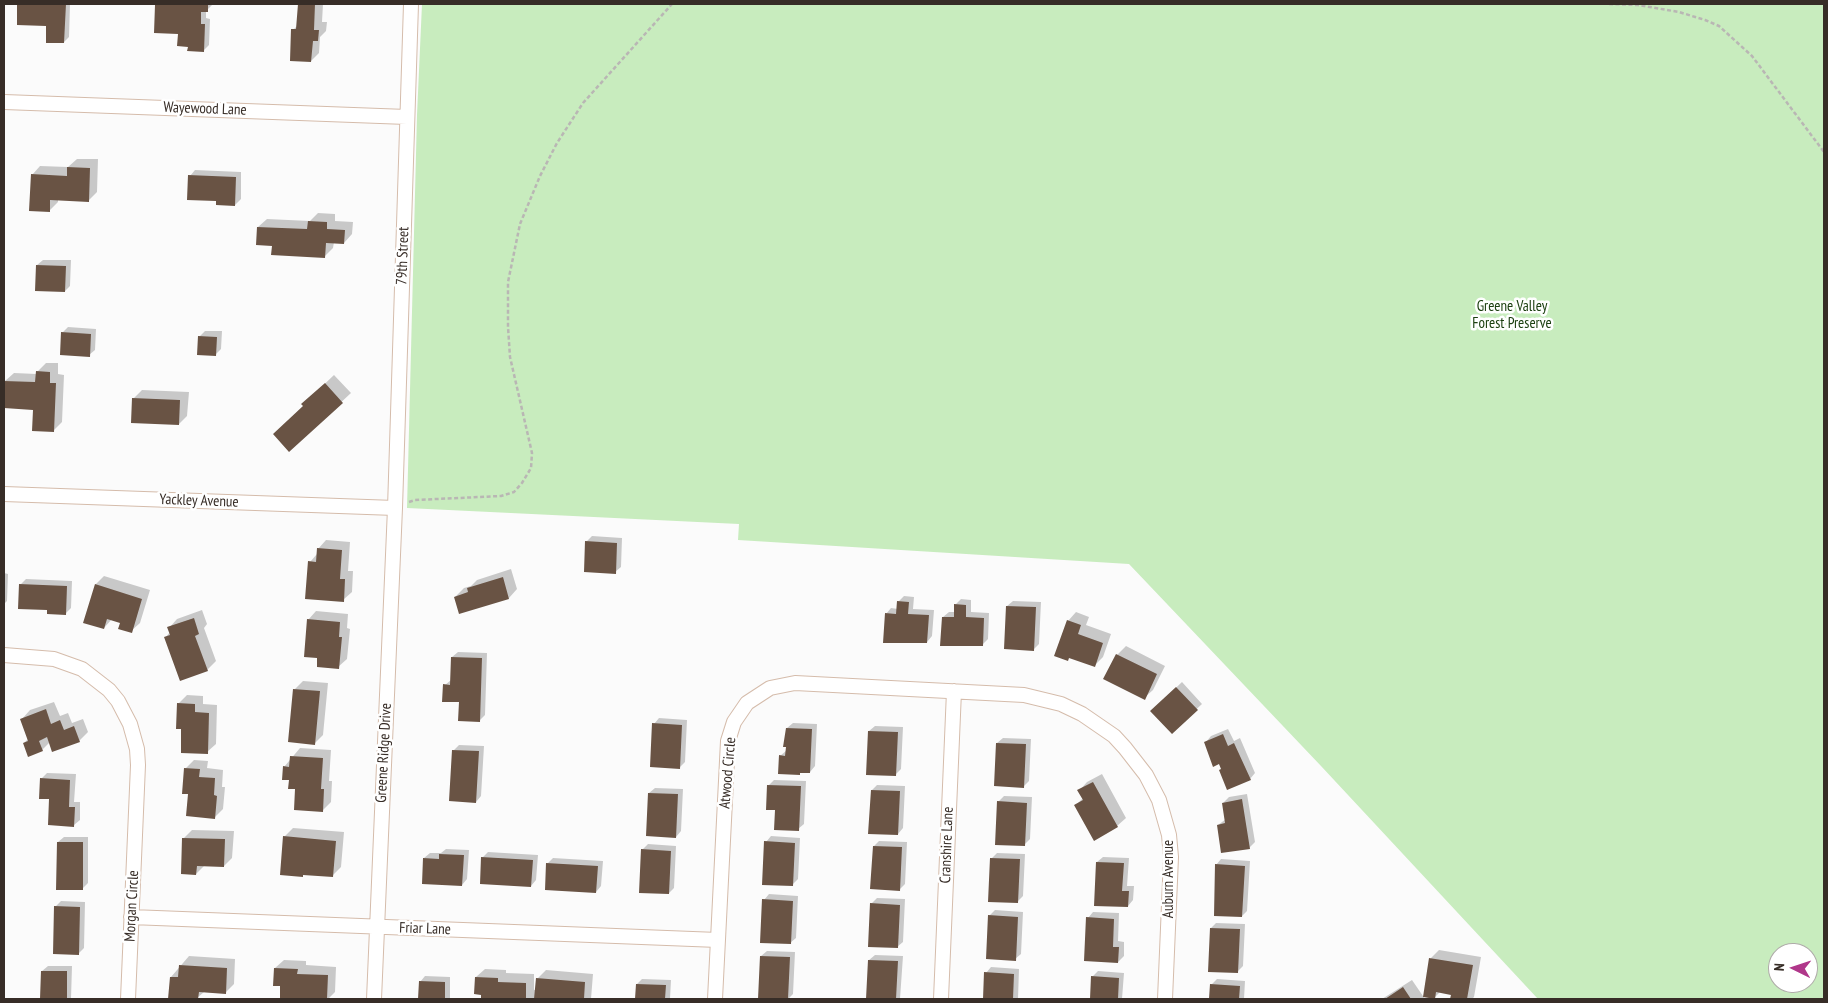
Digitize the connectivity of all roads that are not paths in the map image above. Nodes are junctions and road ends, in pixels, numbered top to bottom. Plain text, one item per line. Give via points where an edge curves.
1 (411, 4) edge
2 (4, 102) edge
3 (407, 118) junction
4 (4, 494) edge
5 (395, 508) junction
6 (4, 656) edge
7 (954, 691) junction
8 (131, 917) junction
9 (376, 927) junction
10 (718, 940) junction
11 (128, 999) edge
12 (374, 999) edge
13 (715, 999) edge
14 (941, 999) edge
15 (1165, 999) edge

1 - 3 street, 79th Street
2 - 3 street, Wayewood Lane
3 - 5 street, 79th Street
4 - 5 street, Yackley Avenue
5 - 9 street, Greene Ridge Drive
6 - 8 street, Morgan Circle via 68,663 92,676 118,701 130,724 138,765
7 - 10 street, Atwood Circle via 794,682 770,688 747,703 734,722 728,741
7 - 14 street, Cranshire Lane
7 - 15 street, Auburn Avenue via 1024,695 1061,704 1109,733 1141,767 1159,800 1170,842
8 - 9 street, Friar Lane
8 - 11 street, Morgan Circle
9 - 10 street, Friar Lane
9 - 12 street, Greene Ridge Drive
10 - 13 street, Atwood Circle

